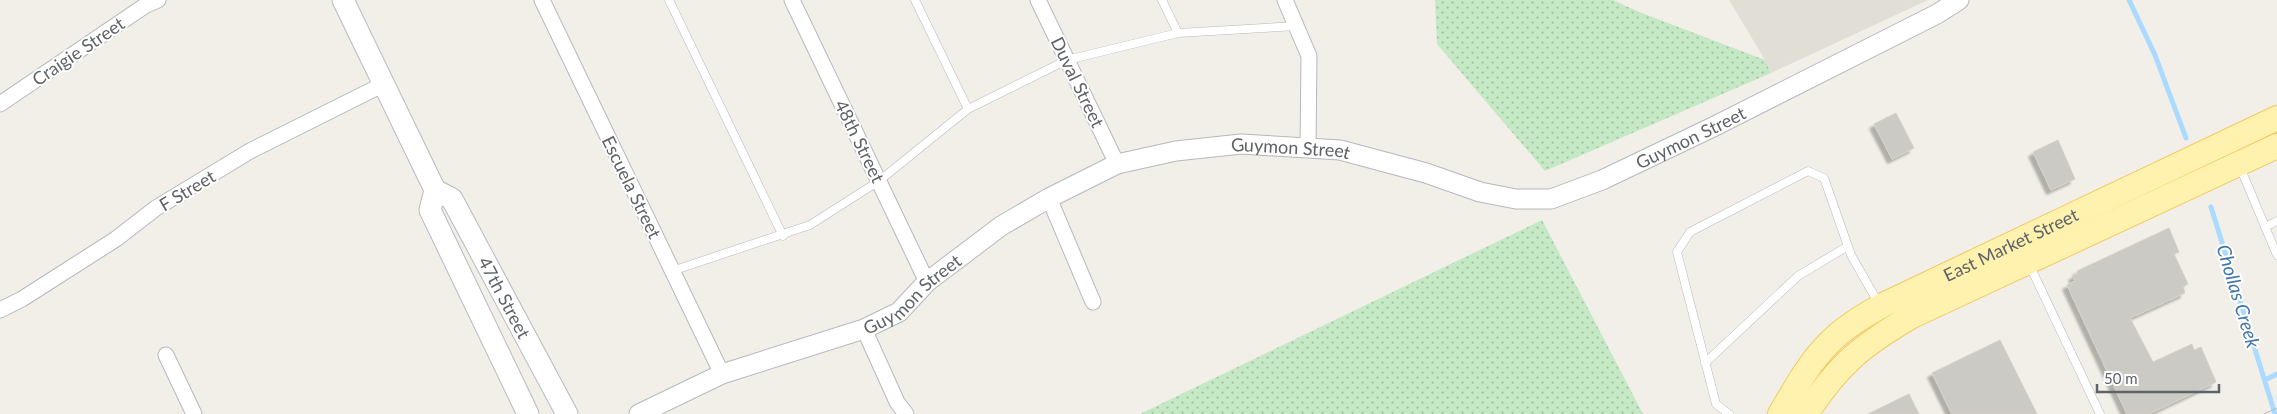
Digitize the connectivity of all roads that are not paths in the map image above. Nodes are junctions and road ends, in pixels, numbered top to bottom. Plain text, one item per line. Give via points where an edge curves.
1 (158, 0) edge
2 (343, 0) edge
3 (542, 0) edge
4 (669, 0) edge
5 (792, 0) edge
6 (915, 0) edge
7 (1038, 0) edge
8 (1162, 0) edge
9 (1285, 0) edge
10 (1959, 0) edge
11 (1297, 26) junction
12 (1178, 33) junction
13 (1067, 60) junction
14 (384, 84) junction
15 (0, 104) edge
16 (968, 110) junction
17 (2277, 118) edge
18 (2231, 141) junction
19 (2277, 146) edge
20 (1308, 147) junction
21 (2238, 163) junction
22 (1117, 164) junction
23 (879, 181) junction
24 (435, 190) junction
25 (1049, 198) junction
26 (2277, 221) edge
27 (2265, 227) junction
28 (783, 236) junction
29 (2017, 240) junction
30 (1848, 246) junction
31 (2277, 255) edge
32 (2028, 262) junction
33 (672, 271) junction
34 (927, 282) junction
35 (1093, 302) dead end
36 (1881, 306) junction
37 (0, 310) edge
38 (864, 330) junction
39 (166, 355) dead end
40 (1705, 363) junction
41 (722, 374) junction
42 (194, 414) edge
43 (528, 414) edge
44 (567, 414) edge
45 (639, 414) edge
46 (906, 414) edge
47 (1730, 414) edge
48 (1780, 414) edge
49 (1806, 414) edge
50 (2100, 414) edge

1 - 15 street, Craigie Street
2 - 14 main road, 47th Street
3 - 33 street, Escuela Street
4 - 28 lane
5 - 23 street, 48th Street
6 - 16 lane
7 - 13 street, Duval Street
8 - 12 lane
9 - 11 street
10 - 20 street, Guymon Street via 1715,126 1602,180 1551,199 1516,199 1480,192 1350,152
11 - 12 lane
11 - 20 street via 1309,56
12 - 13 lane
13 - 16 lane
13 - 22 street, Duval Street
14 - 24 main road, 47th Street
14 - 37 street, F Street via 250,152 156,208 116,239
16 - 23 lane
17 - 18 main road, East Market Street
18 - 21 main road
18 - 29 main road, East Market Street
19 - 21 main road, East Market Street
20 - 22 street, Guymon Street via 1240,144
21 - 27 lane
21 - 32 main road, East Market Street
22 - 25 street, Guymon Street
23 - 28 lane via 810,225
23 - 34 street, 48th Street
24 - 43 main road, 47th Street via 430,210
24 - 44 main road, 47th Street via 452,199
25 - 34 street, Guymon Street via 1001,226
25 - 35 street
26 - 27 lane
27 - 31 lane
28 - 33 lane
29 - 32 main road
29 - 36 main road, East Market Street
30 - 36 lane
30 - 40 lane via 1798,276
30 - 40 lane via 1824,178 1808,172 1690,232 1677,252
32 - 49 main road, East Market Street via 1912,316 1874,339 1845,362
32 - 50 lane
33 - 41 street, Escuela Street
34 - 38 street, Guymon Street via 899,312
36 - 48 main road, East Market Street via 1846,328 1827,345
38 - 41 street, Guymon Street
38 - 46 street via 897,402
39 - 42 street
40 - 47 lane via 1716,404
41 - 45 street, Guymon Street

